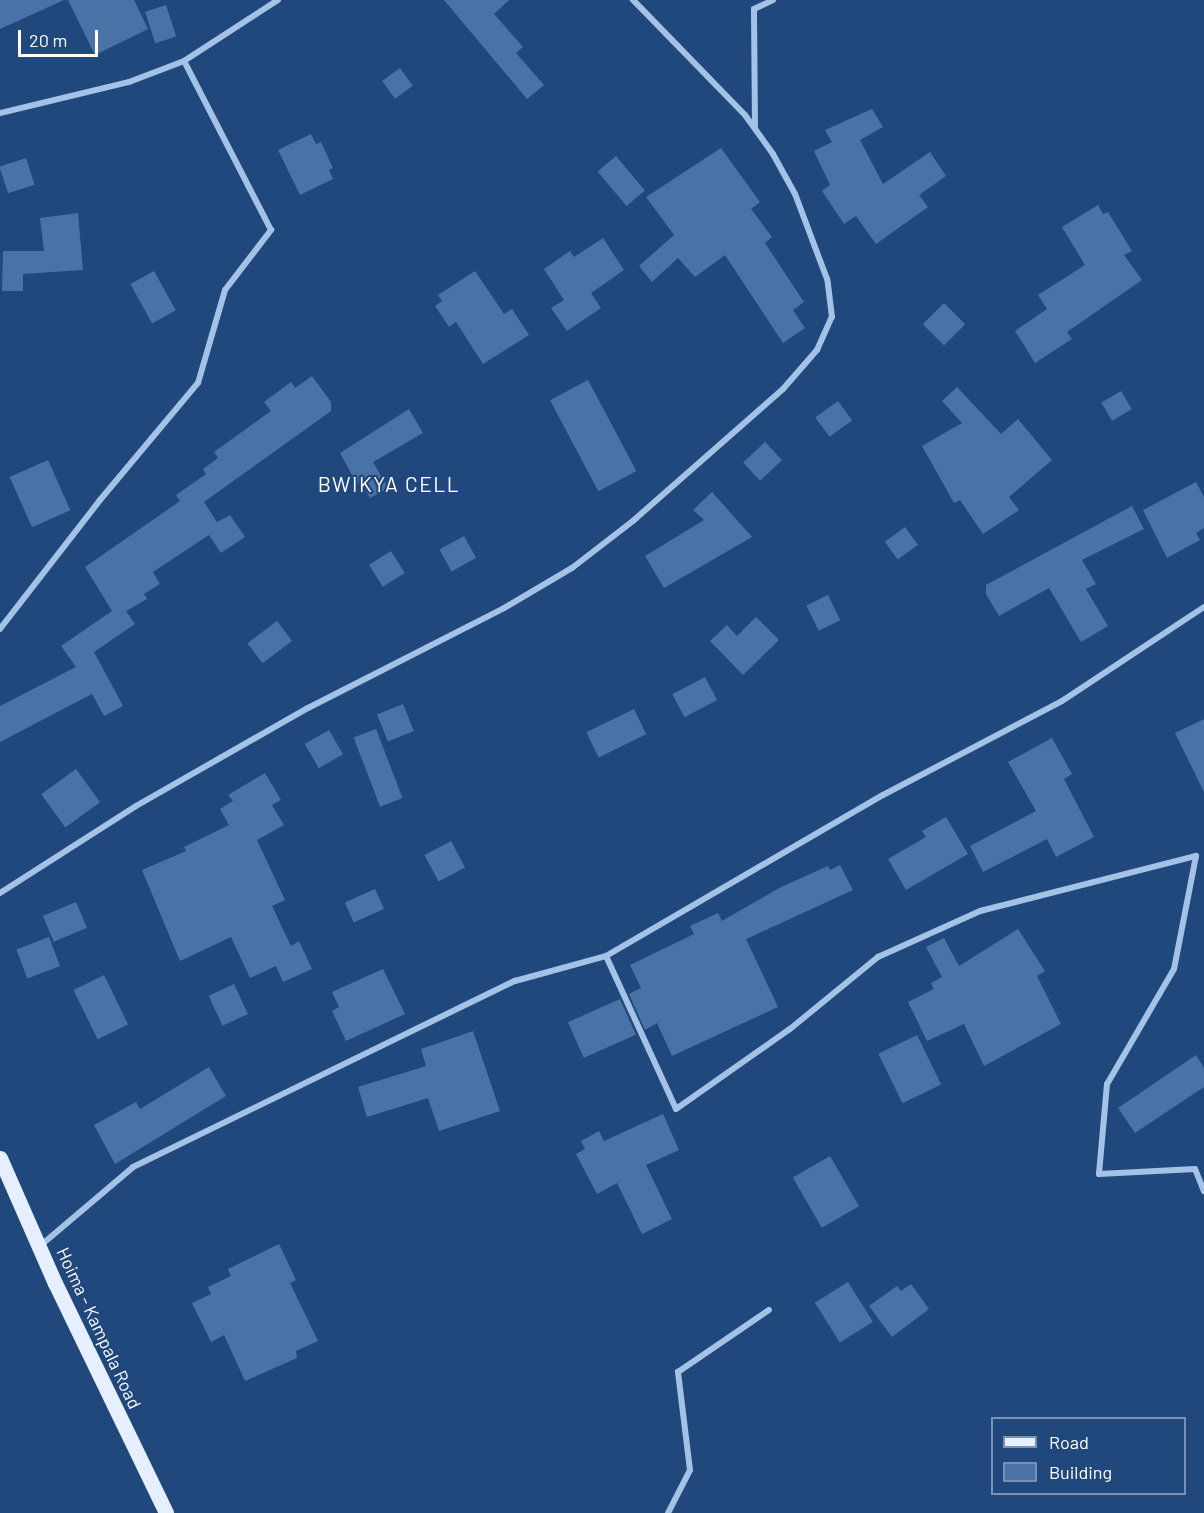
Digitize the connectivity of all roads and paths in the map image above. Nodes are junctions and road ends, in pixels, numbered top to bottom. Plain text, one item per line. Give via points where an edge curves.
1 (278, 0) edge
2 (633, 0) edge
3 (773, 0) edge
4 (184, 61) junction
5 (0, 113) edge
6 (755, 128) junction
7 (1204, 607) edge
8 (0, 629) edge
9 (0, 893) edge
10 (606, 956) junction
11 (0, 1158) edge
12 (1204, 1191) edge
13 (40, 1246) junction
14 (769, 1310) dead end
15 (166, 1513) edge
16 (668, 1513) edge

1 - 4 street
2 - 6 street via 695,60
3 - 6 street via 754,9
4 - 5 street via 129,82
4 - 8 street via 271,230 225,290 198,383
6 - 9 street via 773,154 813,235 827,279 832,317 817,350 783,389 634,520 572,568 207,765 64,848
7 - 10 street via 1062,700 883,795
10 - 12 street via 676,1109 790,1029 878,957 980,911 1196,856 1174,969 1107,1084 1099,1174 1195,1169
10 - 13 street via 515,981 133,1167
11 - 13 main road, Hoima - Kampala Road
13 - 15 main road, Hoima - Kampala Road
14 - 16 street via 678,1372 690,1470

